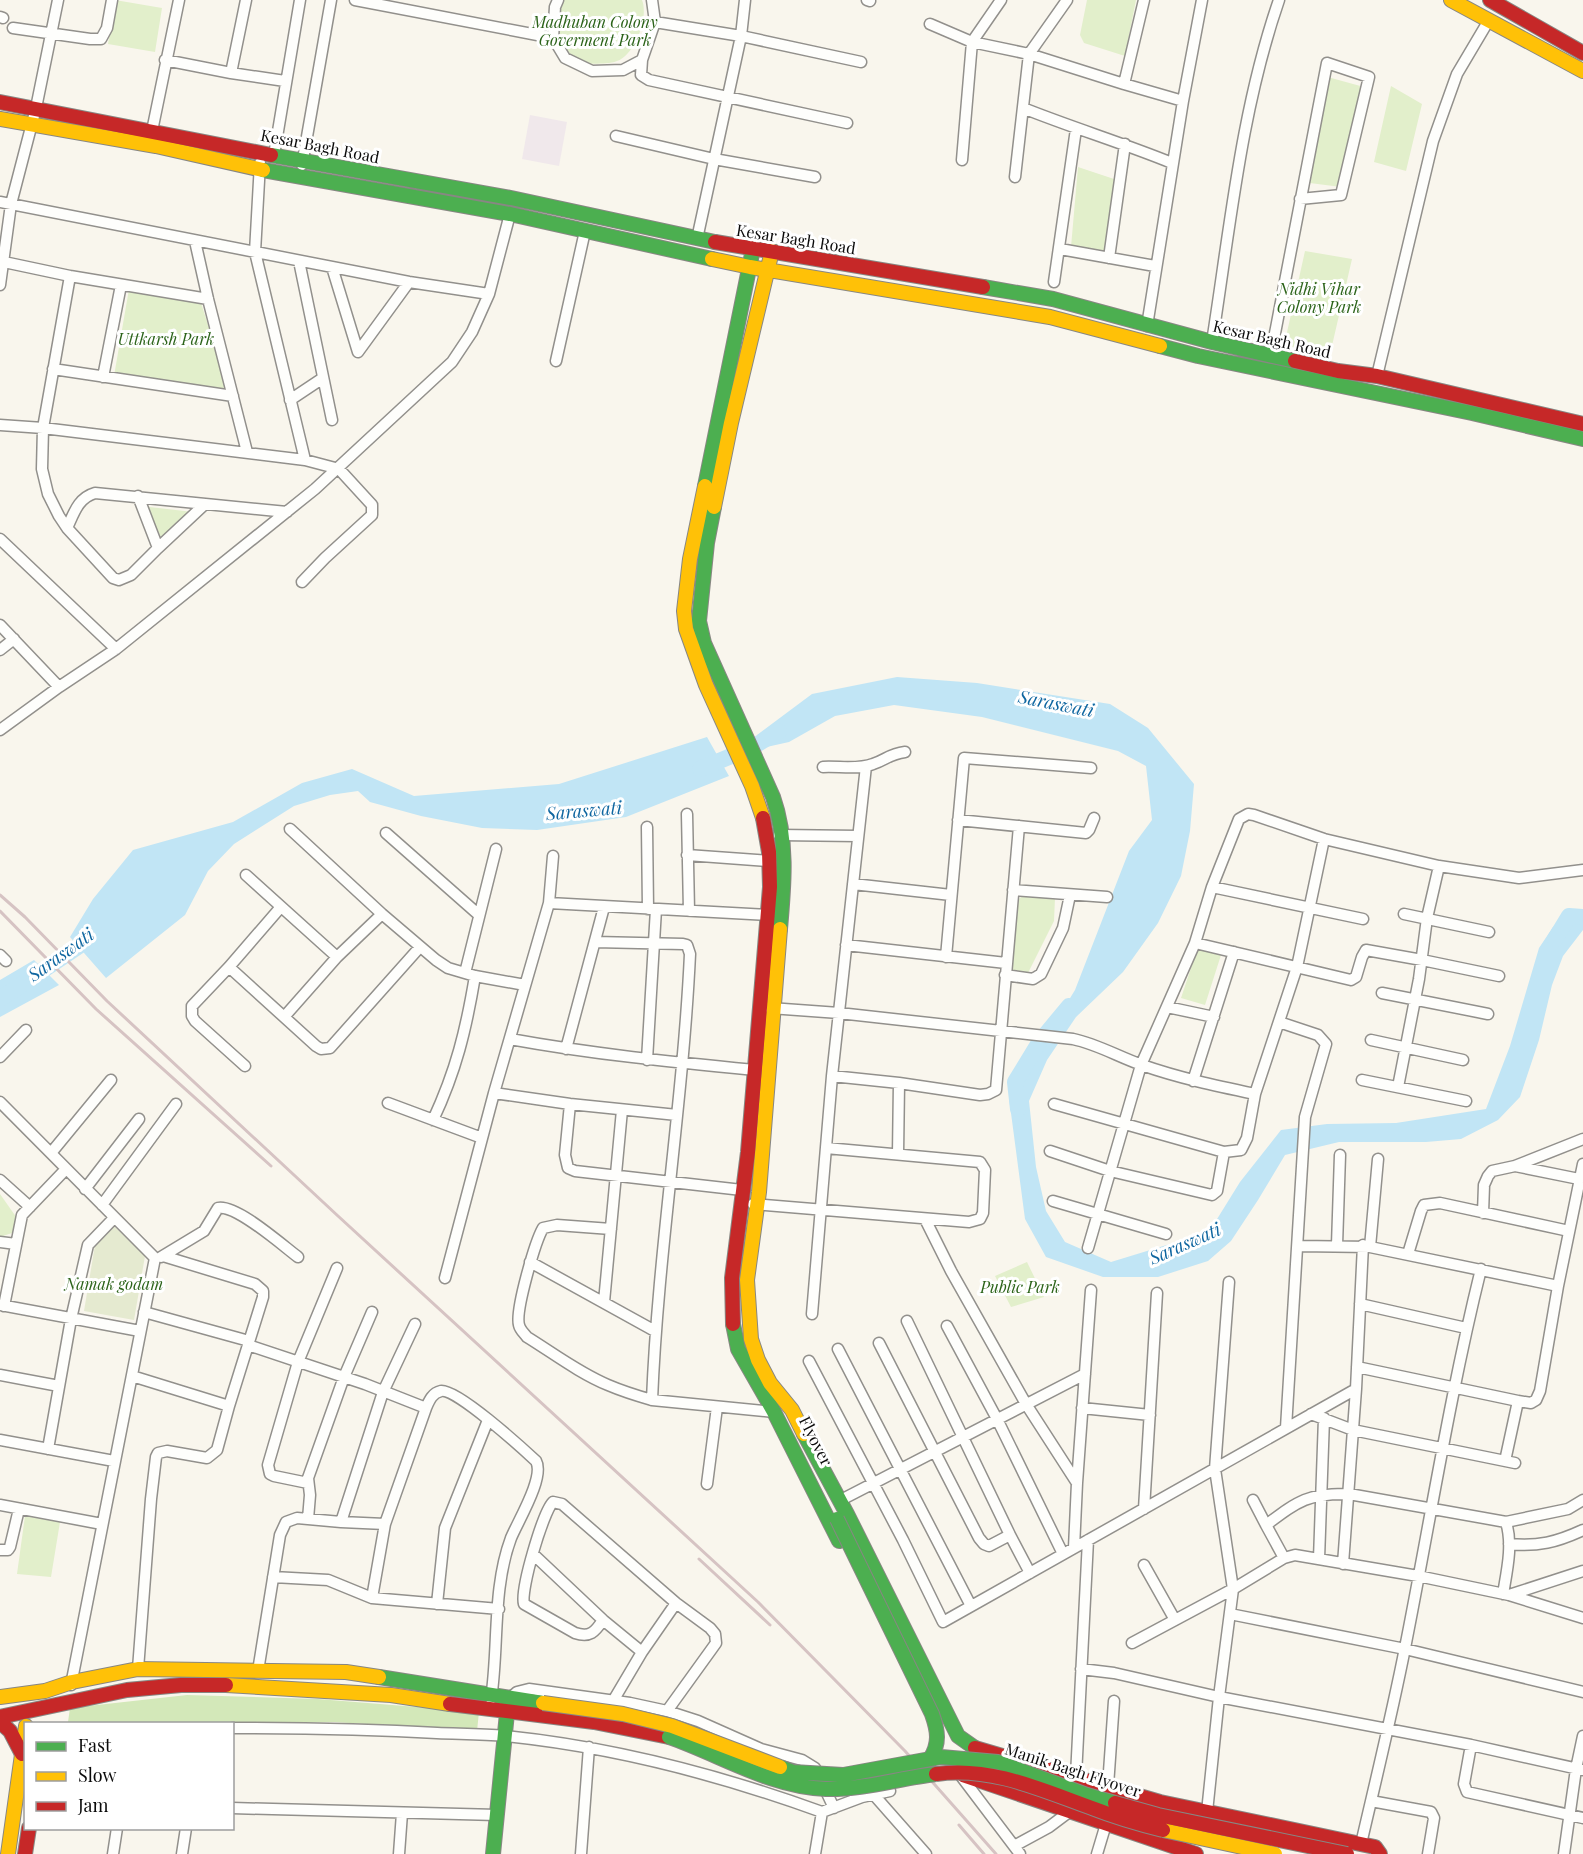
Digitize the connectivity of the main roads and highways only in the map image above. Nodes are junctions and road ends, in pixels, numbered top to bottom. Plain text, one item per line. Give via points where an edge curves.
1 (1451, 0) edge
2 (1490, 0) edge
3 (1583, 53) edge
4 (1583, 71) edge
5 (0, 102) edge
6 (0, 119) edge
7 (753, 249) junction
8 (772, 251) junction
9 (750, 267) junction
10 (768, 269) junction
11 (1583, 424) edge
12 (1583, 439) edge
13 (767, 1008) junction
14 (762, 1380) junction
15 (45, 1691) junction
16 (27, 1694) junction
17 (0, 1697) edge
18 (508, 1706) junction
19 (45, 1708) junction
20 (543, 1710) junction
21 (0, 1717) edge
22 (26, 1721) edge
23 (0, 1722) edge
24 (43, 1722) edge
25 (24, 1738) edge
26 (22, 1755) junction
27 (930, 1759) junction
28 (29, 1830) edge
29 (8, 1854) edge
30 (25, 1854) edge
31 (493, 1854) edge
32 (1196, 1854) edge
33 (1275, 1854) edge
34 (1347, 1854) edge
35 (1380, 1854) edge

1 - 4 main road
2 - 3 main road
5 - 7 main road, Kesar Bagh Road via 511,198
6 - 9 main road, Kesar Bagh Road via 510,214
7 - 8 main road, Kesar Bagh Road
7 - 9 main road
8 - 10 main road
8 - 11 main road, Kesar Bagh Road via 1053,299 1212,342
9 - 10 main road, Kesar Bagh Road
9 - 13 main road via 690,559 684,611 691,648 764,818 769,861
10 - 12 main road, Kesar Bagh Road via 1050,316 1198,356
10 - 13 main road via 707,543 699,621 704,643 780,817 781,918
13 - 14 main road via 758,1204 747,1280 751,1339
13 - 14 main road via 755,1070 732,1278 732,1316 738,1349
14 - 27 main road, Flyover, bridge via 780,1406 932,1714 939,1737
14 - 32 main road via 784,1435 947,1759 959,1773
14 - 35 main road via 792,1410 958,1736 973,1747 1160,1802 1376,1847
15 - 16 main road
15 - 18 main road via 138,1670 346,1672 492,1695
15 - 19 main road
16 - 17 main road
16 - 22 main road
18 - 19 main road via 489,1710 390,1695 181,1685 127,1690
18 - 20 main road, Manik Bagh Flyover
18 - 31 main road
19 - 22 main road
19 - 24 main road
20 - 27 main road, Manik Bagh Flyover, bridge via 623,1714 672,1726 793,1772 843,1774
20 - 33 main road, Manik Bagh Flyover, bridge via 669,1737 774,1781 828,1789 960,1771 1003,1777 1136,1823
21 - 22 main road
23 - 26 main road via 13,1735
25 - 26 main road
26 - 29 main road
27 - 34 main road, Manik Bagh Flyover, bridge via 998,1762 1087,1795 1158,1815
28 - 30 main road

